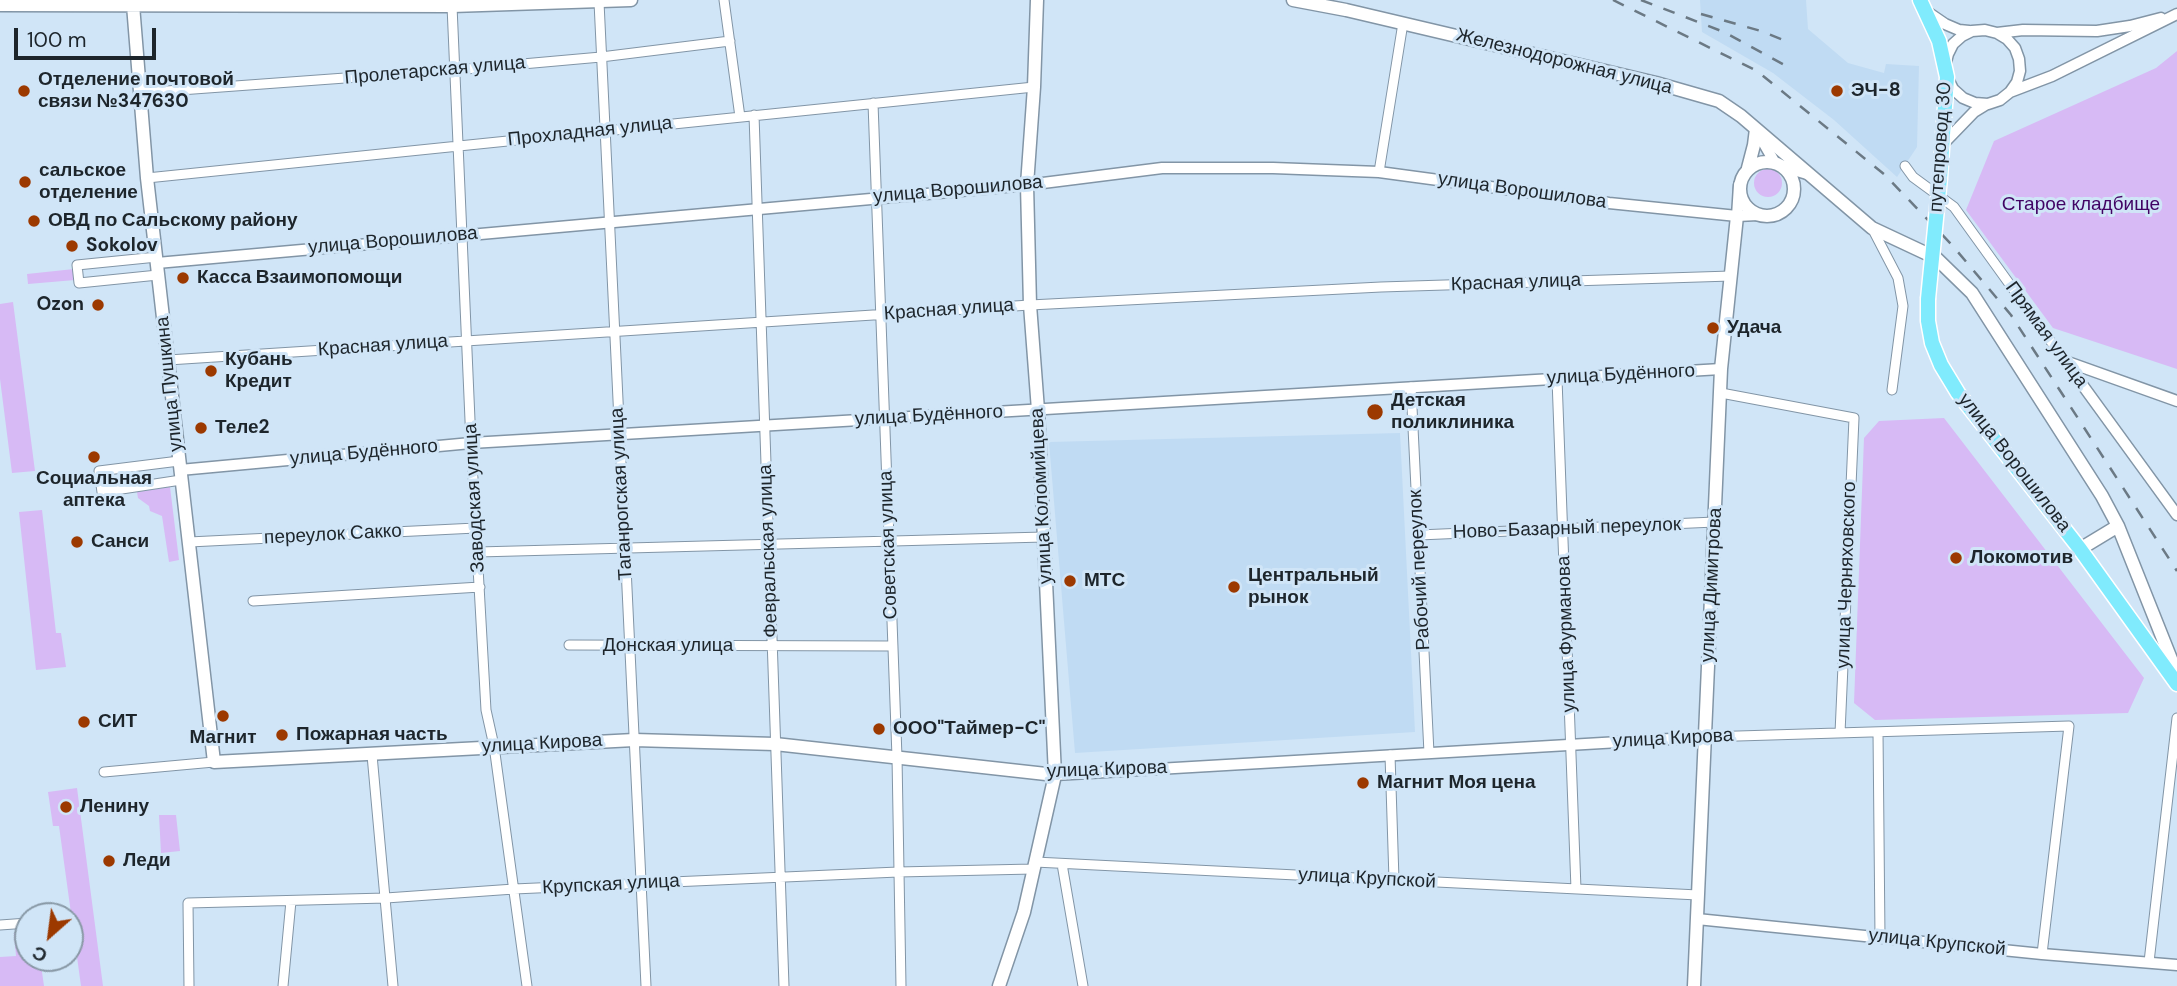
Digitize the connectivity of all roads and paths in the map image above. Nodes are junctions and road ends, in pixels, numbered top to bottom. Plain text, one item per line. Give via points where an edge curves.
1 (631, 0) edge
2 (724, 0) edge
3 (1037, 0) edge
4 (1293, 0) edge
5 (599, 2) junction
6 (1, 4) edge
7 (133, 5) junction
8 (452, 6) junction
9 (1923, 6) edge
10 (2177, 14) edge
11 (1403, 23) junction
12 (1972, 31) junction
13 (1997, 33) junction
14 (730, 41) junction
15 (601, 57) junction
16 (455, 70) junction
17 (1946, 72) junction
18 (1034, 87) junction
19 (2010, 92) junction
20 (139, 93) junction
21 (873, 103) junction
22 (1988, 104) junction
23 (754, 116) junction
24 (740, 117) junction
25 (1756, 129) junction
26 (605, 131) junction
27 (1943, 145) junction
28 (459, 146) junction
29 (1780, 165) junction
30 (1905, 166) dead end
31 (1748, 168) junction
32 (1379, 172) junction
33 (1810, 175) junction
34 (147, 178) junction
35 (1027, 185) junction
36 (1739, 185) junction
37 (876, 198) junction
38 (757, 208) junction
39 (1758, 215) junction
40 (1737, 216) junction
41 (609, 222) junction
42 (1872, 228) junction
43 (463, 235) junction
44 (157, 265) junction
45 (1731, 276) junction
46 (1928, 299) joint
47 (1030, 305) junction
48 (881, 314) junction
49 (761, 322) junction
50 (614, 331) junction
51 (468, 341) junction
52 (168, 360) junction
53 (2065, 361) junction
54 (1721, 369) junction
55 (1557, 379) junction
56 (1411, 387) junction
57 (1892, 390) dead end
58 (1721, 393) junction
59 (2177, 401) edge
60 (1038, 410) junction
61 (1854, 418) joint
62 (884, 419) junction
63 (764, 426) junction
64 (619, 435) junction
65 (471, 443) junction
66 (180, 470) junction
67 (2177, 516) edge
68 (1715, 523) junction
69 (2118, 526) junction
70 (477, 528) junction
71 (1563, 529) junction
72 (1419, 535) junction
73 (1044, 537) junction
74 (889, 541) junction
75 (189, 542) junction
76 (768, 544) junction
77 (625, 548) junction
78 (2080, 549) junction
79 (478, 552) junction
80 (480, 587) junction
81 (253, 601) dead end
82 (569, 645) dead end
83 (629, 646) junction
84 (772, 646) junction
85 (893, 646) junction
86 (2177, 674) edge
87 (2177, 684) edge
88 (2177, 718) edge
89 (1878, 732) junction
90 (1840, 733) junction
91 (1705, 737) junction
92 (634, 740) junction
93 (775, 744) junction
94 (1571, 745) junction
95 (494, 746) junction
96 (1429, 753) junction
97 (372, 755) junction
98 (1390, 755) junction
99 (897, 757) junction
100 (214, 762) junction
101 (104, 772) dead end
102 (1055, 775) junction
103 (1062, 864) junction
104 (1034, 866) junction
105 (898, 872) junction
106 (779, 877) junction
107 (1394, 880) junction
108 (641, 884) junction
109 (514, 889) junction
110 (1576, 889) junction
111 (1698, 895) junction
112 (386, 898) junction
113 (291, 901) junction
114 (1697, 919) junction
115 (1880, 937) junction
116 (2042, 954) junction
117 (2148, 962) junction
118 (2177, 965) edge
119 (189, 986) edge
120 (284, 986) edge
121 (393, 986) edge
122 (527, 986) edge
123 (646, 986) edge
124 (784, 986) edge
125 (901, 986) edge
126 (999, 986) edge
127 (1083, 986) edge
128 (1694, 986) edge

1 - 5 main road
2 - 14 street
3 - 18 main road, улица Коломийцева
4 - 11 main road, Железнодорожная улица
5 - 8 main road
5 - 15 street, Таганрогская улица
6 - 7 main road
7 - 8 main road
7 - 20 main road, улица Пушкина
8 - 16 street, Заводская улица
9 - 12 street via 1952,27
9 - 17 main road, путепровод 30 via 1939,41
10 - 13 street via 2096,31
10 - 19 street
11 - 25 main road, Железнодорожная улица via 1719,101
11 - 32 street
12 - 13 street
12 - 17 street via 1953,44
13 - 19 street via 2015,48 2019,59 2017,82
14 - 15 street, Пролетарская улица
14 - 24 street
15 - 16 street, Пролетарская улица
15 - 26 street, Таганрогская улица
16 - 20 street, Пролетарская улица
16 - 28 street, Заводская улица
17 - 22 street via 1963,98
17 - 27 main road, путепровод 30
18 - 21 street, Прохладная улица
18 - 35 main road, улица Коломийцева
19 - 22 street
20 - 34 main road, улица Пушкина
21 - 23 street, Прохладная улица
21 - 37 street, Советская улица
22 - 27 street via 1974,112
23 - 24 street, Прохладная улица
23 - 38 street, Февральская улица
24 - 26 street, Прохладная улица
25 - 29 street
25 - 31 main road
25 - 33 main road, Железнодорожная улица
26 - 28 street, Прохладная улица
26 - 41 street, Таганрогская улица
27 - 46 main road, путепровод 30, bridge
28 - 34 street, Прохладная улица
28 - 43 street, Заводская улица
29 - 31 main road via 1766,161
29 - 33 street
29 - 39 main road via 1794,183 1791,202 1777,215
30 - 53 street, Прямая улица via 1954,207
31 - 36 main road
32 - 35 street, улица Ворошилова via 1162,168
32 - 40 street, улица Ворошилова
33 - 42 main road, Железнодорожная улица
34 - 44 main road, улица Пушкина
35 - 37 street, улица Ворошилова
35 - 47 main road, улица Коломийцева
36 - 39 main road via 1743,204
36 - 40 street, улица Димитрова
37 - 38 street, улица Ворошилова
37 - 48 street, Советская улица
38 - 41 street, улица Ворошилова
38 - 49 street, Февральская улица
39 - 40 street, улица Ворошилова
40 - 45 main road, улица Димитрова
41 - 43 street, улица Ворошилова
41 - 50 street, Таганрогская улица
42 - 57 street via 1898,278 1903,306
42 - 69 main road, Железнодорожная улица via 1936,258 1972,293
43 - 44 street, улица Ворошилова
43 - 51 street, Заводская улица
44 - 44 street, улица Ворошилова via 79,283 77,265
44 - 52 main road, улица Пушкина
45 - 47 street, Красная улица
45 - 54 main road, улица Димитрова
46 - 78 main road, улица Ворошилова via 1932,343 1952,384
47 - 48 street, Красная улица
47 - 60 main road, улица Коломийцева
48 - 49 street, Красная улица
48 - 62 street, Советская улица
49 - 50 street, Красная улица
49 - 63 street, Февральская улица
50 - 51 street, Красная улица
50 - 64 street, Таганрогская улица
51 - 52 street, Красная улица
51 - 65 street, Заводская улица
52 - 66 main road, улица Пушкина
53 - 59 street
53 - 67 street, Прямая улица
54 - 55 street, улица Будённого
54 - 58 main road, улица Димитрова
55 - 56 street, улица Будённого
55 - 71 street, улица Фурманова
56 - 60 street, улица Будённого
56 - 72 street, Рабочий переулок
58 - 61 street, улица Будённого
58 - 68 main road, улица Димитрова
60 - 62 street, улица Будённого
60 - 73 main road, улица Коломийцева
61 - 90 street, улица Черняховского
62 - 63 street, улица Будённого
62 - 74 street, Советская улица
63 - 64 street, улица Будённого
63 - 76 street, Февральская улица
64 - 65 street, улица Будённого
64 - 77 street, Таганрогская улица
65 - 66 street, улица Будённого
65 - 70 street, Заводская улица
66 - 66 street, улица Будённого via 99,471 102,492
66 - 75 main road, улица Пушкина
68 - 71 street, Ново-Базарный переулок
68 - 91 main road, улица Димитрова
69 - 78 main road
69 - 86 main road, Железнодорожная улица
70 - 75 street, переулок Сакко
70 - 79 street, Заводская улица
71 - 72 street, Ново-Базарный переулок
71 - 94 street, улица Фурманова
72 - 96 street, Рабочий переулок
73 - 74 street
73 - 102 main road, улица Коломийцева
74 - 76 street
74 - 85 street, Советская улица
75 - 100 main road, улица Пушкина
76 - 77 street
76 - 84 street, Февральская улица
77 - 79 street
77 - 83 street, Таганрогская улица
78 - 87 main road, улица Ворошилова
79 - 80 street, Заводская улица
80 - 81 street
80 - 95 street, Заводская улица via 486,710
82 - 83 street, Донская улица
83 - 84 street, Донская улица
83 - 92 street, Таганрогская улица
84 - 85 street, Донская улица
84 - 93 street, Февральская улица
85 - 99 street, Советская улица
88 - 117 street
89 - 90 street, улица Кирова
89 - 115 street
89 - 116 street, улица Кирова via 2069,726
90 - 91 street, улица Кирова
91 - 94 street, улица Кирова
91 - 111 main road, улица Димитрова
92 - 93 main road, улица Кирова
92 - 95 main road, улица Кирова
92 - 108 street, Таганрогская улица
93 - 99 main road, улица Кирова
93 - 106 street, Февральская улица
94 - 96 street, улица Кирова
94 - 110 street, улица Фурманова
95 - 97 main road, улица Кирова
95 - 109 street, Заводская улица
96 - 98 street, улица Кирова
97 - 100 main road, улица Кирова
97 - 112 street
98 - 102 street, улица Кирова
98 - 107 street
99 - 102 main road, улица Кирова
99 - 105 street, Советская улица
100 - 101 street, улица Кирова
102 - 104 main road, улица Коломийцева
103 - 104 street, улица Крупской
103 - 107 street, улица Крупской
103 - 127 street
104 - 105 street, Крупская улица
104 - 126 main road, улица Коломийцева
105 - 106 street, Крупская улица
105 - 125 street, Советская улица
106 - 108 street, Крупская улица
106 - 124 street, Февральская улица
107 - 110 street, улица Крупской
108 - 109 street, Крупская улица
108 - 123 street, Таганрогская улица
109 - 112 street, Крупская улица
109 - 122 street, Заводская улица
110 - 111 street, улица Крупской
111 - 114 main road, улица Димитрова
112 - 113 street, Крупская улица
112 - 121 street
113 - 119 street, Крупская улица via 188,903
113 - 120 street
114 - 115 street, улица Крупской
114 - 128 main road, улица Димитрова
115 - 116 street, улица Крупской
116 - 117 street, улица Крупской
117 - 118 street, улица Крупской

